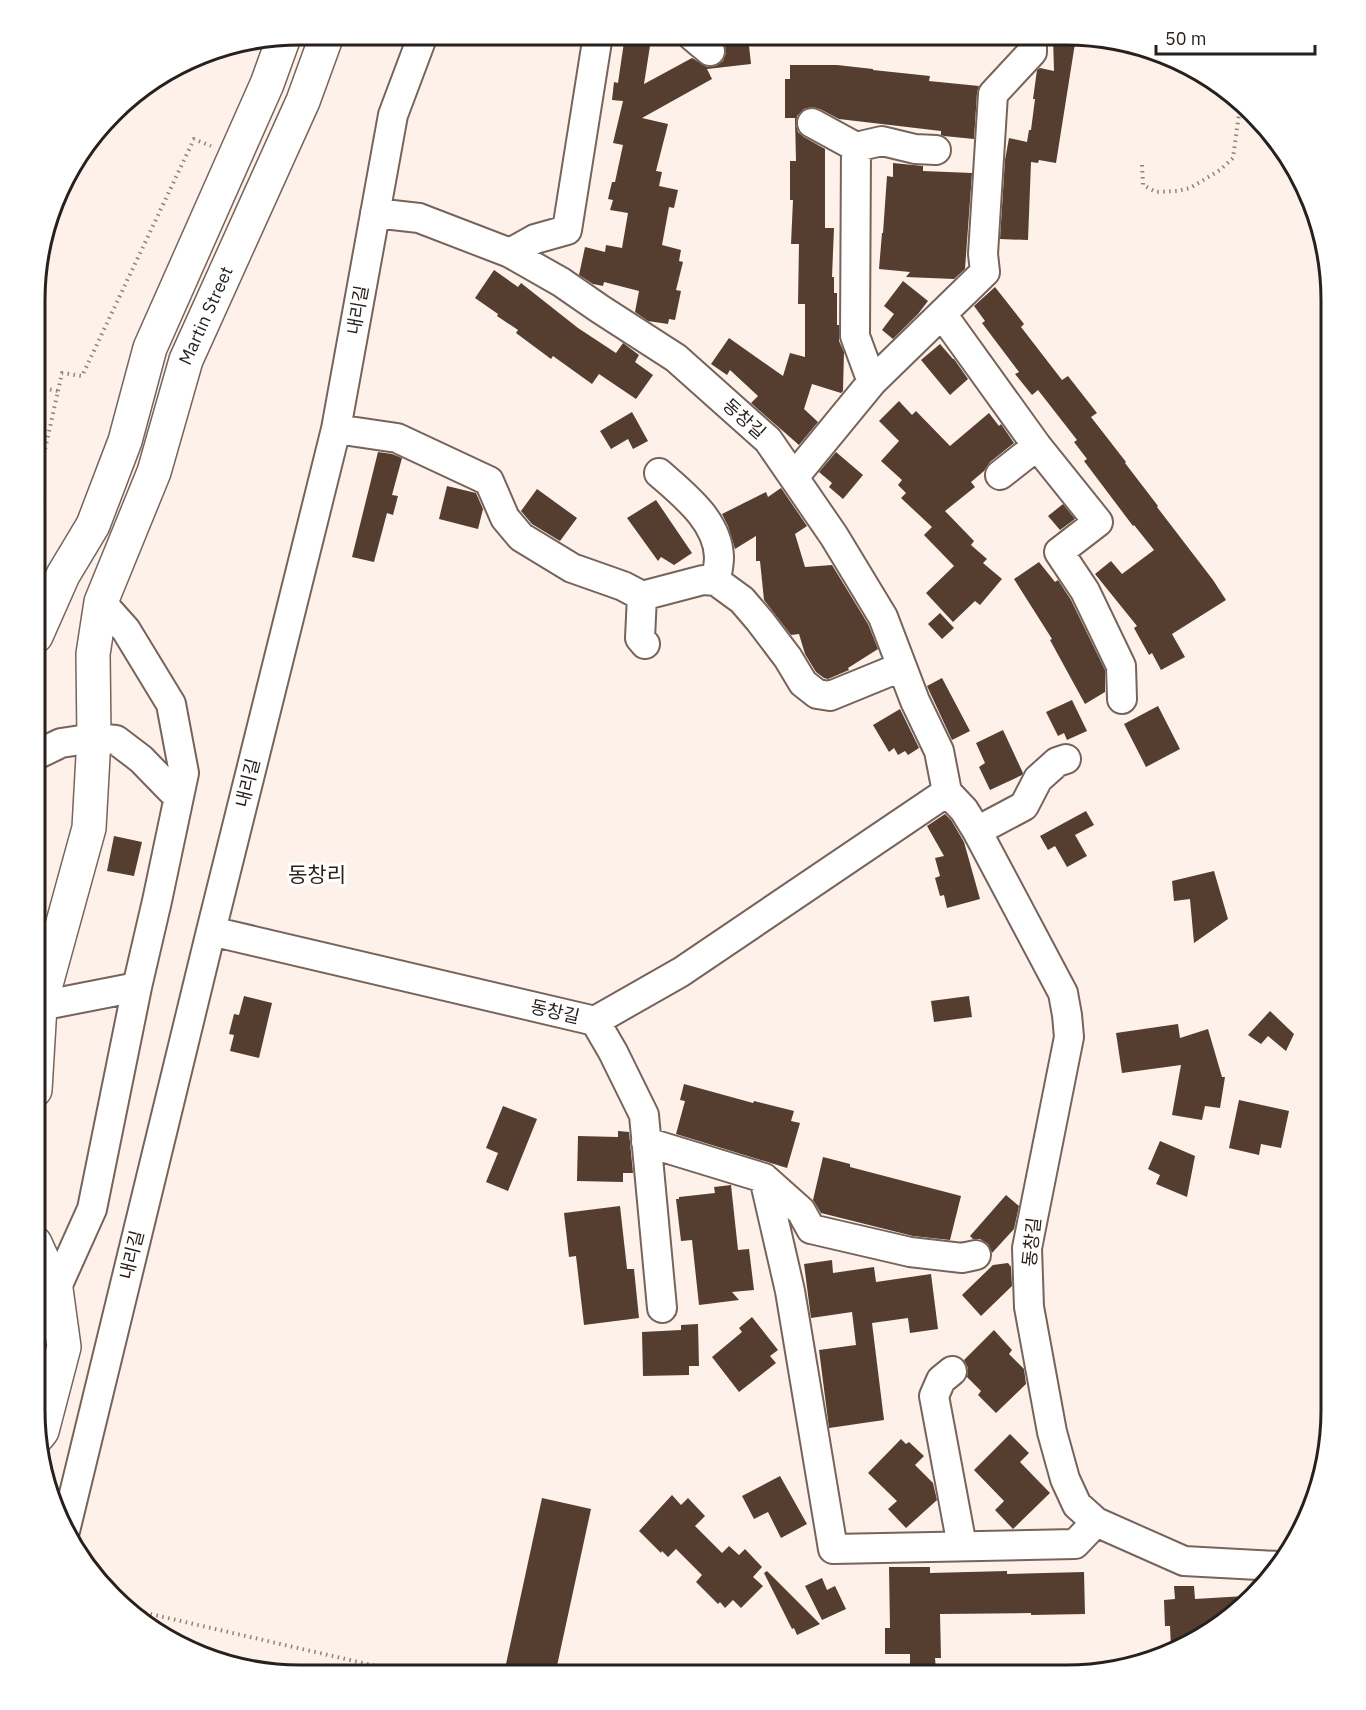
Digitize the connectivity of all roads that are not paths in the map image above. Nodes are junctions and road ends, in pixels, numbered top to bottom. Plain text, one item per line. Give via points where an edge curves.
1 (323, 45) edge
2 (419, 45) edge
3 (596, 45) edge
4 (1032, 45) edge
5 (281, 46) edge
6 (812, 123) dead end
7 (856, 147) junction
8 (936, 150) dead end
9 (375, 213) junction
10 (510, 253) junction
11 (942, 314) junction
12 (872, 382) junction
13 (336, 429) junction
14 (1037, 446) junction
15 (659, 473) dead end
16 (1000, 475) dead end
17 (794, 477) junction
18 (716, 581) junction
19 (642, 596) junction
20 (101, 602) junction
21 (45, 616) edge
22 (645, 644) dead end
23 (901, 667) junction
24 (1122, 699) dead end
25 (94, 738) junction
26 (45, 751) edge
27 (1066, 759) dead end
28 (947, 792) junction
29 (178, 797) junction
30 (977, 831) junction
31 (211, 931) junction
32 (137, 981) junction
33 (45, 982) edge
34 (45, 1004) edge
35 (595, 1021) junction
36 (646, 1142) junction
37 (764, 1178) junction
38 (811, 1229) junction
39 (976, 1255) dead end
40 (783, 1257) junction
41 (45, 1265) edge
42 (56, 1289) junction
43 (662, 1308) dead end
44 (952, 1371) dead end
45 (45, 1418) edge
46 (68, 1517) edge
47 (1096, 1522) junction
48 (962, 1546) junction
49 (1268, 1565) edge

1 - 20 main road, Martin Street via 303,101 186,360 154,472
2 - 9 street, 내리길 via 393,115
3 - 10 street via 567,230 534,239
4 - 11 street via 1032,52 993,94 985,272
5 - 21 main road via 150,348 125,441 93,525 63,575
6 - 7 street
7 - 8 street via 882,141
7 - 12 street via 855,336
9 - 10 street, 동창길 via 419,218
9 - 13 street, 내리길
10 - 17 street, 동창길 via 676,358 768,440
11 - 12 street
11 - 14 street
12 - 17 street
13 - 19 street via 397,438 489,482 505,518 521,537 572,568
13 - 31 street, 내리길
14 - 16 street
14 - 24 street via 1098,522 1059,552 1085,591 1121,666
15 - 18 street via 692,503 712,530 719,555
17 - 23 street, 동창길 via 883,617
18 - 19 street via 703,580
18 - 23 street via 742,600 803,683 817,694 830,696
19 - 22 street via 640,638
20 - 25 main road, Martin Street via 93,654
20 - 29 street via 126,630 171,704 184,773
23 - 28 street, 동창길 via 939,751
25 - 26 street via 61,743
25 - 29 street via 116,740
25 - 33 main road, Martin Street via 89,828
27 - 30 street via 1038,779 1023,806
28 - 30 street, 동창길
28 - 35 street, 동창길 via 681,972
29 - 32 street
30 - 47 street, 동창길 via 1063,993 1069,1037 1027,1248 1029,1308 1065,1479 1077,1504
31 - 35 street, 동창길
31 - 46 street, 내리길
32 - 34 street
32 - 42 street via 92,1209
35 - 36 street via 644,1115
36 - 37 street
36 - 43 street
37 - 38 street via 801,1210
37 - 40 street
38 - 39 street via 910,1252 962,1258
38 - 40 street
40 - 48 street via 832,1549
41 - 42 main road
42 - 45 main road via 64,1347
44 - 48 street via 941,1380 933,1396
47 - 48 street via 1075,1544
47 - 49 street, 동창길 via 1184,1561

